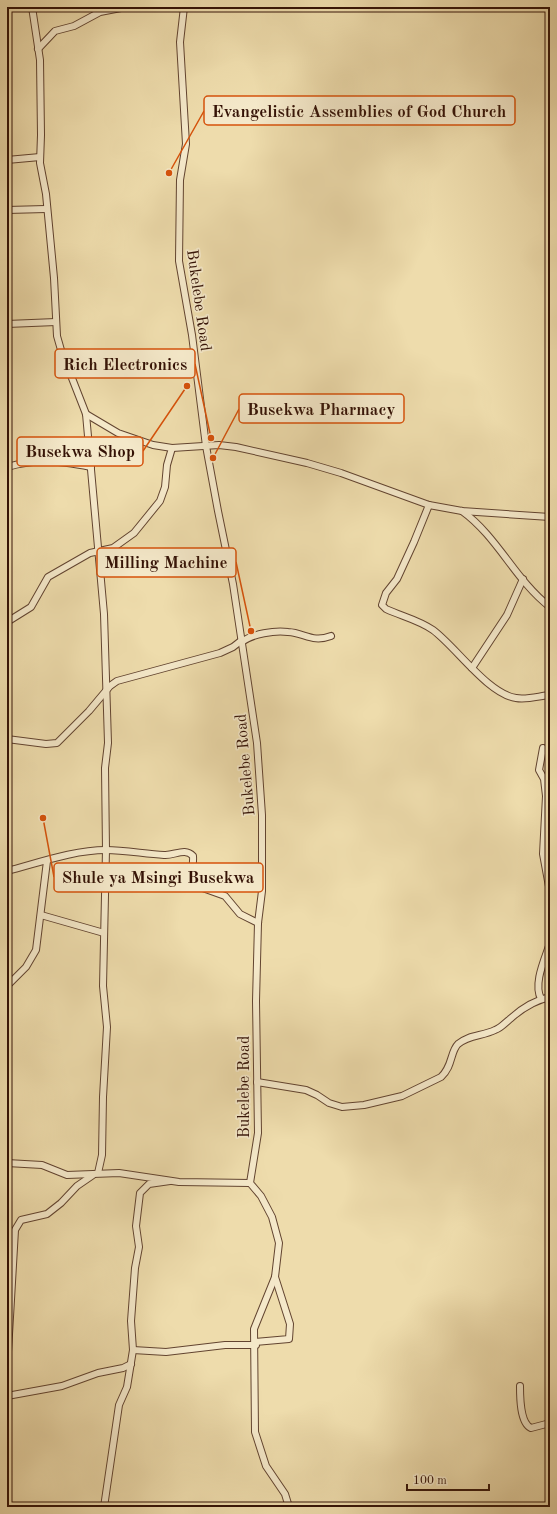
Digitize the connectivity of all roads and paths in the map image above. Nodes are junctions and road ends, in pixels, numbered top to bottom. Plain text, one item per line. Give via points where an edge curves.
1 (32, 7) edge
2 (126, 7) edge
3 (184, 7) edge
4 (38, 49) junction
5 (40, 157) junction
6 (7, 160) edge
7 (46, 209) junction
8 (7, 210) edge
9 (56, 322) junction
10 (7, 324) edge
11 (86, 414) junction
12 (206, 446) junction
13 (172, 448) junction
14 (7, 467) edge
15 (91, 467) junction
16 (429, 505) junction
17 (462, 511) junction
18 (550, 517) edge
19 (99, 552) junction
20 (523, 579) junction
21 (550, 607) edge
22 (7, 622) edge
23 (331, 636) dead end
24 (242, 641) junction
25 (472, 668) junction
26 (105, 691) junction
27 (550, 695) edge
28 (7, 739) edge
29 (543, 748) dead end
30 (547, 778) edge
31 (106, 850) junction
32 (48, 861) junction
33 (7, 871) edge
34 (550, 892) edge
35 (41, 915) junction
36 (258, 922) junction
37 (104, 933) junction
38 (550, 943) edge
39 (7, 986) edge
40 (550, 997) edge
41 (541, 999) junction
42 (257, 1082) junction
43 (7, 1163) edge
44 (96, 1173) junction
45 (170, 1181) junction
46 (250, 1183) junction
47 (275, 1277) junction
48 (255, 1343) junction
49 (133, 1350) junction
50 (131, 1364) junction
51 (7, 1369) edge
52 (520, 1386) dead end
53 (7, 1396) edge
54 (550, 1423) edge
55 (104, 1507) edge
56 (289, 1507) edge

1 - 4 street
2 - 4 street via 100,12 55,32
3 - 12 street, Bukelebe Road via 180,42 186,144 180,180 179,261 192,335
4 - 5 street
5 - 6 street
5 - 7 street
7 - 8 street
7 - 9 street
9 - 10 street
9 - 11 street via 61,350
11 - 13 street via 130,438
11 - 15 street
12 - 13 street
12 - 16 street via 236,447 306,463
12 - 24 street, Bukelebe Road
13 - 19 street via 163,493 156,507 130,536 112,548
14 - 15 street via 40,460
15 - 19 street
16 - 17 street
16 - 25 street via 401,571 386,593 382,604 386,609 421,622 433,630
17 - 18 street
17 - 20 street via 475,520
19 - 22 street via 90,553 50,575 31,607
19 - 26 street via 104,614
20 - 21 street
20 - 25 street via 507,615
23 - 24 street via 315,639 292,632 280,632
24 - 26 street via 221,652 117,681
24 - 36 street, Bukelebe Road via 257,743 262,808 262,891
25 - 27 street via 511,697
26 - 28 street via 57,743
26 - 31 street via 108,743 105,768
29 - 30 street via 539,770
30 - 34 street via 542,854
31 - 32 street
31 - 36 street via 166,856 188,852 193,856 191,871 197,886 225,896 240,914
31 - 37 street
32 - 33 street
32 - 35 street
35 - 37 street
35 - 39 street via 36,950 26,967
36 - 42 street, Bukelebe Road
37 - 44 street via 103,986 107,1027 102,1155
38 - 41 street via 540,975
40 - 41 street
41 - 42 street via 495,1030 466,1039 455,1048 452,1061 441,1077 402,1096 342,1107 306,1090
42 - 46 street, Bukelebe Road via 258,1133
43 - 44 street via 42,1165 67,1175
44 - 45 street via 139,1175
44 - 51 street via 77,1186 47,1214 21,1220 18,1224 14,1240
45 - 46 street
45 - 49 street via 149,1184 140,1193 136,1226 139,1248 131,1321
46 - 47 street via 261,1196 277,1231 279,1243
47 - 48 street via 254,1329
47 - 48 street via 290,1324 289,1339
48 - 49 street via 166,1352
48 - 56 street via 255,1432 266,1466
49 - 50 street
50 - 53 street via 62,1386
50 - 55 street via 127,1387 119,1405
52 - 54 street via 520,1405 526,1425 531,1428

